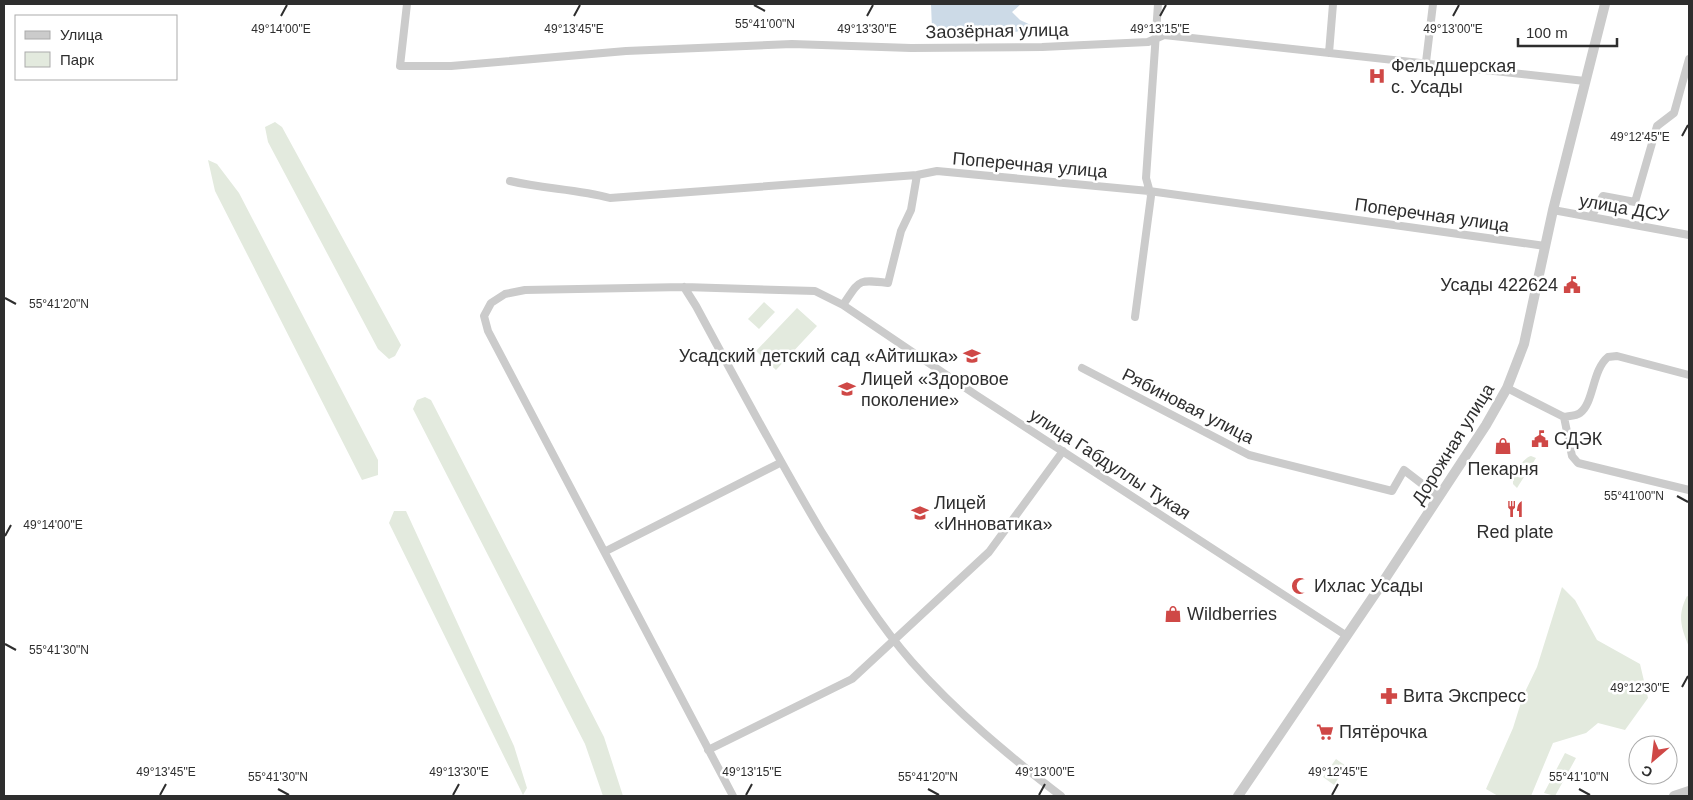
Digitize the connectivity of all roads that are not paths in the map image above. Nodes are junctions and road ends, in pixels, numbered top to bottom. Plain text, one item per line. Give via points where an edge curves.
1 (407, 4) edge
2 (1158, 4) edge
3 (1333, 4) edge
4 (1434, 4) edge
5 (1605, 4) edge
6 (1155, 39) junction
7 (1329, 53) junction
8 (1689, 59) edge
9 (1426, 62) junction
10 (1585, 81) junction
11 (917, 175) junction
12 (510, 181) dead end
13 (1149, 191) junction
14 (1553, 210) junction
15 (1591, 217) junction
16 (1689, 235) edge
17 (1545, 246) junction
18 (684, 287) junction
19 (843, 306) junction
20 (1135, 317) dead end
21 (1082, 368) dead end
22 (1689, 375) edge
23 (1507, 388) junction
24 (1564, 417) junction
25 (1063, 451) junction
26 (780, 463) junction
27 (1689, 490) edge
28 (1439, 497) junction
29 (606, 551) junction
30 (1347, 636) junction
31 (895, 640) junction
32 (708, 750) junction
33 (1689, 791) edge
34 (733, 796) edge
35 (1061, 796) edge
36 (1238, 796) edge
37 (1674, 796) edge

1 - 6 street, Заозёрная улица via 400,66 451,66 626,51 792,44 911,48 1042,47
2 - 6 street
3 - 7 street
4 - 9 street
5 - 10 street, Дорожная улица
6 - 7 street, Заозёрная улица via 1164,35
6 - 13 street via 1146,178
7 - 9 street, Заозёрная улица
8 - 15 street via 1674,113 1657,126 1635,202 1603,196
9 - 10 street, Заозёрная улица
10 - 14 street, Дорожная улица
11 - 12 street, Поперечная улица via 610,198
11 - 13 street, Поперечная улица via 937,171
11 - 19 street via 911,210 901,232 888,283 864,280 858,283
13 - 17 street, Поперечная улица
13 - 20 street via 1151,196
14 - 15 street, улица ДСУ
14 - 17 street, Дорожная улица
15 - 16 street, улица ДСУ
17 - 23 street, Дорожная улица via 1524,344
18 - 19 street, улица Габдуллы Тукая via 815,292
18 - 26 street
18 - 29 street, улица Габдуллы Тукая via 525,290 505,294 491,303 484,316 488,331
19 - 25 street, улица Габдуллы Тукая
21 - 28 street, Рябиновая улица via 1249,455 1392,491 1404,470
22 - 24 street via 1617,356 1608,358 1600,367 1580,413
23 - 24 street
23 - 28 street, Дорожная улица
24 - 27 street via 1575,460 1586,466
25 - 30 street, улица Габдуллы Тукая
25 - 31 street via 989,552
26 - 29 street
26 - 31 street via 852,581
28 - 30 street, Дорожная улица
29 - 32 street
30 - 36 street, Дорожная улица
31 - 32 street via 852,679
31 - 35 street via 911,661 983,734
32 - 34 street
33 - 37 street

